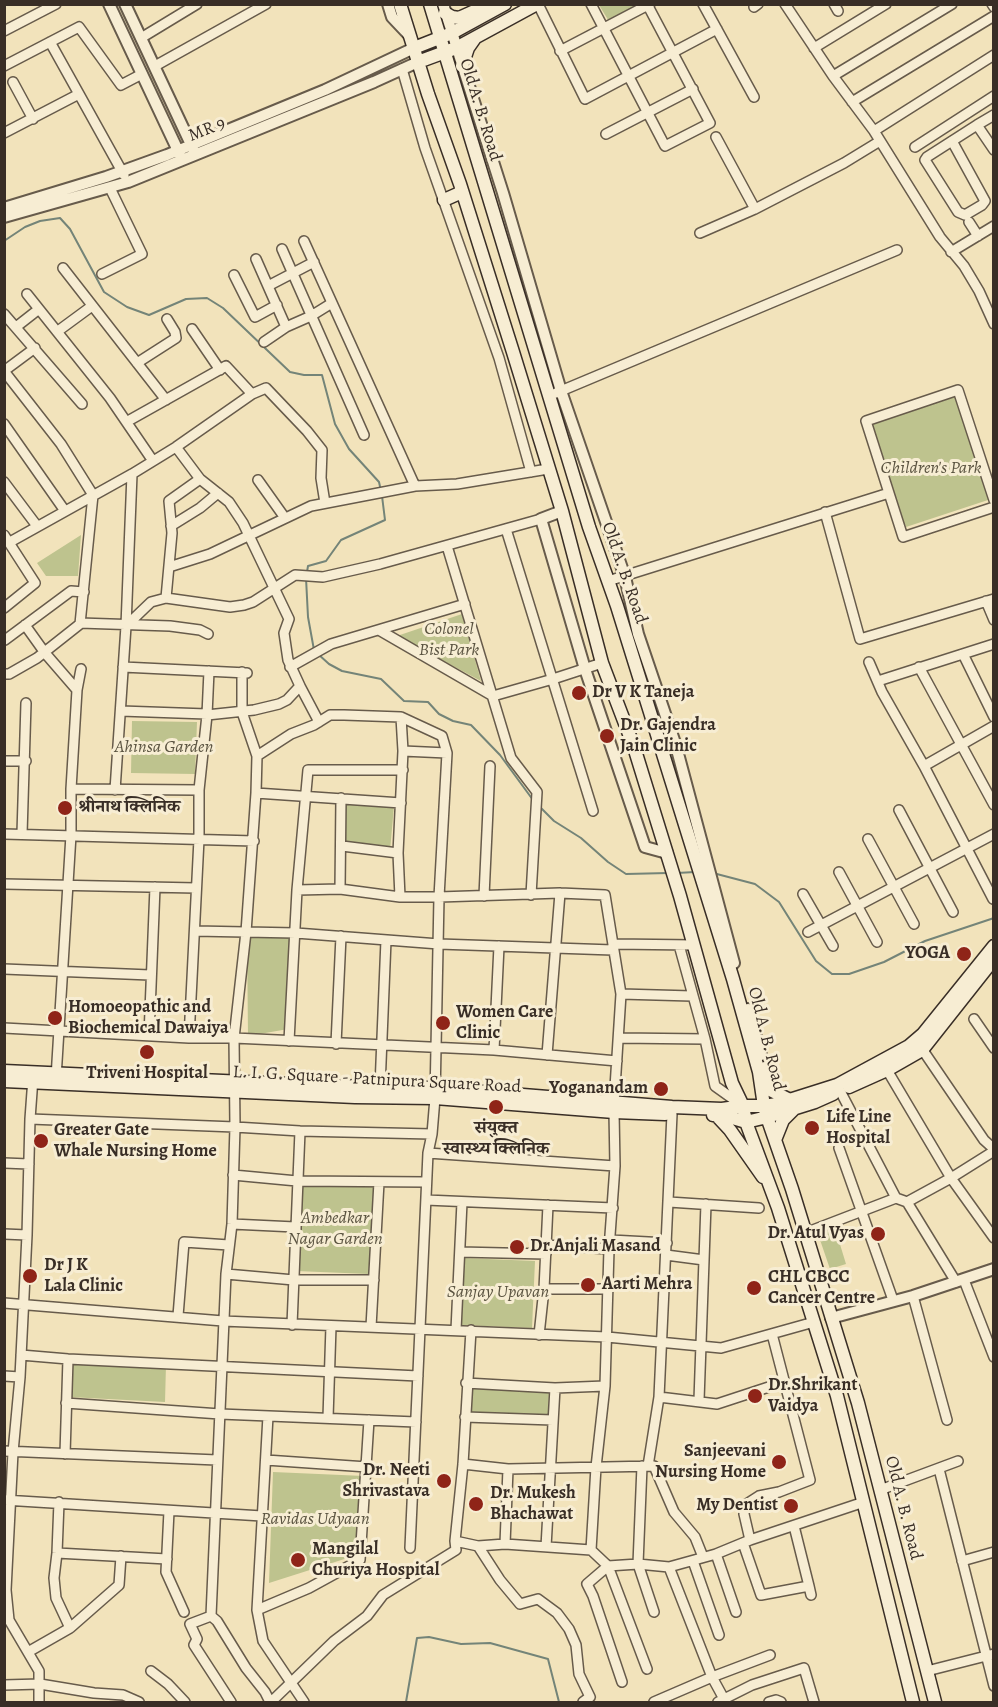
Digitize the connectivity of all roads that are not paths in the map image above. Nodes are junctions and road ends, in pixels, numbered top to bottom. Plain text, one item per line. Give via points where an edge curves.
1 (56, 4) edge
2 (109, 4) edge
3 (124, 4) edge
4 (197, 4) edge
5 (266, 4) edge
6 (388, 4) edge
7 (400, 4) edge
8 (430, 4) edge
9 (490, 4) edge
10 (537, 4) edge
11 (591, 4) edge
12 (703, 4) edge
13 (784, 4) edge
14 (886, 4) edge
15 (952, 4) edge
16 (504, 5) edge
17 (648, 5) edge
18 (444, 9) edge
19 (993, 16) edge
20 (603, 28) junction
21 (717, 29) junction
22 (4, 31) edge
23 (446, 36) junction
24 (476, 37) junction
25 (141, 38) junction
26 (50, 42) junction
27 (412, 42) junction
28 (456, 48) junction
29 (814, 48) junction
30 (560, 51) junction
31 (444, 53) junction
32 (673, 53) junction
33 (993, 55) edge
34 (418, 62) junction
35 (4, 66) edge
36 (155, 66) junction
37 (462, 66) junction
38 (402, 69) junction
39 (142, 74) junction
40 (629, 76) junction
41 (833, 76) junction
42 (13, 82) dead end
43 (693, 90) junction
44 (79, 94) junction
45 (993, 96) edge
46 (754, 97) dead end
47 (852, 102) junction
48 (647, 113) junction
49 (993, 115) edge
50 (33, 119) junction
51 (977, 125) junction
52 (874, 131) junction
53 (4, 133) edge
54 (606, 134) dead end
55 (716, 137) dead end
56 (880, 141) junction
57 (952, 141) junction
58 (915, 147) dead end
59 (993, 147) edge
60 (193, 150) junction
61 (180, 155) junction
62 (122, 171) junction
63 (128, 182) junction
64 (110, 188) junction
65 (462, 192) junction
66 (444, 200) junction
67 (4, 208) edge
68 (755, 210) junction
69 (4, 218) edge
70 (969, 222) dead end
71 (992, 230) edge
72 (700, 233) dead end
73 (978, 236) junction
74 (304, 242) dead end
75 (282, 249) dead end
76 (897, 250) dead end
77 (951, 252) junction
78 (256, 259) dead end
79 (314, 262) junction
80 (63, 268) dead end
81 (102, 274) dead end
82 (293, 274) junction
83 (234, 275) dead end
84 (268, 286) junction
85 (27, 294) dead end
86 (332, 303) junction
87 (277, 305) junction
88 (92, 306) junction
89 (39, 309) junction
90 (4, 314) edge
91 (311, 316) junction
92 (992, 319) edge
93 (167, 320) dead end
94 (16, 327) junction
95 (286, 327) junction
96 (192, 329) dead end
97 (58, 330) junction
98 (264, 342) dead end
99 (35, 348) junction
100 (137, 363) junction
101 (220, 370) junction
102 (4, 371) edge
103 (561, 391) junction
104 (252, 394) junction
105 (548, 396) junction
106 (166, 400) junction
107 (82, 404) dead end
108 (128, 422) junction
109 (4, 424) edge
110 (364, 435) dead end
111 (176, 447) junction
112 (153, 461) junction
113 (548, 469) junction
114 (531, 472) junction
115 (132, 474) junction
116 (200, 479) junction
117 (258, 480) dead end
118 (5, 483) edge
119 (415, 486) junction
120 (218, 493) junction
121 (889, 493) junction
122 (93, 495) junction
123 (993, 500) edge
124 (325, 503) junction
125 (993, 507) edge
126 (65, 511) junction
127 (562, 511) junction
128 (825, 512) junction
129 (285, 518) junction
130 (541, 519) junction
131 (37, 526) junction
132 (171, 526) junction
133 (506, 529) junction
134 (249, 536) junction
135 (7, 538) edge
136 (447, 546) junction
137 (169, 567) junction
138 (625, 577) junction
139 (608, 582) junction
140 (275, 588) junction
141 (84, 592) junction
142 (166, 598) junction
143 (990, 600) edge
144 (465, 604) junction
145 (4, 608) edge
146 (993, 620) edge
147 (80, 623) junction
148 (25, 625) junction
149 (126, 626) junction
150 (380, 630) junction
151 (208, 634) dead end
152 (5, 640) edge
153 (993, 644) edge
154 (45, 652) junction
155 (963, 654) junction
156 (869, 662) dead end
157 (602, 663) junction
158 (123, 667) junction
159 (290, 667) junction
160 (919, 667) junction
161 (81, 669) dead end
162 (585, 669) junction
163 (209, 671) junction
164 (4, 674) edge
165 (553, 679) junction
166 (878, 681) junction
167 (300, 686) junction
168 (77, 690) junction
169 (493, 696) junction
170 (26, 703) dead end
171 (121, 711) junction
172 (242, 712) junction
173 (207, 714) junction
174 (400, 717) junction
175 (993, 717) edge
176 (319, 722) junction
177 (993, 726) edge
178 (962, 745) junction
179 (403, 751) junction
180 (447, 753) junction
181 (257, 756) junction
182 (4, 761) edge
183 (26, 761) junction
184 (490, 766) dead end
185 (924, 766) junction
186 (403, 770) junction
187 (71, 789) junction
188 (115, 790) junction
189 (199, 790) junction
190 (256, 793) junction
191 (304, 797) junction
192 (341, 798) junction
193 (401, 803) junction
194 (993, 805) edge
195 (899, 810) dead end
196 (593, 811) dead end
197 (4, 834) edge
198 (22, 834) junction
199 (993, 834) edge
200 (71, 835) junction
201 (199, 839) junction
202 (868, 840) dead end
203 (254, 841) junction
204 (342, 846) junction
205 (698, 847) junction
206 (968, 848) junction
207 (667, 852) junction
208 (398, 853) junction
209 (932, 868) junction
210 (839, 872) dead end
211 (4, 884) edge
212 (68, 885) junction
213 (155, 887) junction
214 (894, 887) junction
215 (196, 888) junction
216 (340, 889) junction
217 (297, 890) junction
218 (560, 893) junction
219 (803, 894) dead end
220 (531, 895) junction
221 (484, 896) junction
222 (400, 897) junction
223 (439, 897) junction
224 (993, 899) edge
225 (857, 906) junction
226 (953, 912) dead end
227 (822, 924) junction
228 (914, 924) dead end
229 (195, 931) junction
230 (246, 932) junction
231 (808, 932) dead end
232 (296, 933) junction
233 (341, 936) junction
234 (386, 940) junction
235 (877, 942) dead end
236 (439, 944) junction
237 (678, 945) junction
238 (694, 945) junction
239 (499, 946) junction
240 (833, 946) dead end
241 (993, 946) edge
242 (556, 947) junction
243 (613, 947) junction
244 (993, 959) edge
245 (4, 969) edge
246 (62, 971) junction
247 (150, 975) junction
248 (621, 994) junction
249 (692, 996) junction
250 (974, 1019) dead end
251 (4, 1028) edge
252 (60, 1032) junction
253 (149, 1036) junction
254 (189, 1038) junction
255 (234, 1038) junction
256 (619, 1038) junction
257 (705, 1039) junction
258 (289, 1041) junction
259 (336, 1044) junction
260 (919, 1045) junction
261 (382, 1046) junction
262 (436, 1048) junction
263 (993, 1048) edge
264 (494, 1050) junction
265 (547, 1055) junction
266 (758, 1055) junction
267 (617, 1060) junction
268 (887, 1070) junction
269 (4, 1071) edge
270 (34, 1077) junction
271 (56, 1078) junction
272 (4, 1081) edge
273 (236, 1086) junction
274 (380, 1087) junction
275 (839, 1088) junction
276 (435, 1093) junction
277 (792, 1104) junction
278 (743, 1106) junction
279 (614, 1108) junction
280 (765, 1112) junction
281 (672, 1114) junction
282 (716, 1115) junction
283 (30, 1119) junction
284 (746, 1122) junction
285 (236, 1126) junction
286 (300, 1131) junction
287 (432, 1134) junction
288 (775, 1140) junction
289 (839, 1148) dead end
290 (993, 1150) edge
291 (428, 1153) junction
292 (4, 1163) edge
293 (29, 1164) junction
294 (615, 1166) junction
295 (234, 1175) junction
296 (951, 1178) junction
297 (297, 1181) junction
298 (379, 1182) junction
299 (426, 1182) junction
300 (770, 1185) junction
301 (896, 1198) junction
302 (426, 1200) junction
303 (462, 1202) junction
304 (669, 1202) junction
305 (907, 1202) junction
306 (706, 1204) junction
307 (548, 1205) junction
308 (613, 1208) junction
309 (759, 1208) dead end
310 (862, 1212) junction
311 (232, 1224) junction
312 (295, 1227) junction
313 (805, 1233) junction
314 (4, 1234) edge
315 (27, 1235) junction
316 (993, 1238) edge
317 (667, 1243) junction
318 (610, 1244) junction
319 (229, 1245) junction
320 (546, 1250) junction
321 (460, 1252) junction
322 (666, 1255) junction
323 (704, 1260) junction
324 (993, 1269) edge
325 (226, 1275) junction
326 (294, 1280) junction
327 (374, 1280) junction
328 (960, 1281) junction
329 (544, 1289) junction
330 (609, 1289) junction
331 (913, 1296) junction
332 (893, 1300) junction
333 (4, 1304) edge
334 (24, 1304) junction
335 (178, 1316) junction
336 (831, 1318) junction
337 (224, 1321) junction
338 (814, 1322) junction
339 (292, 1325) junction
340 (331, 1326) junction
341 (371, 1327) junction
342 (420, 1328) junction
343 (456, 1330) junction
344 (471, 1330) junction
345 (772, 1334) junction
346 (539, 1335) junction
347 (607, 1337) junction
348 (662, 1342) junction
349 (701, 1346) junction
350 (21, 1355) junction
351 (993, 1357) edge
352 (68, 1359) junction
353 (221, 1366) junction
354 (328, 1371) junction
355 (4, 1376) edge
356 (418, 1376) junction
357 (20, 1377) junction
358 (784, 1382) junction
359 (466, 1383) junction
360 (605, 1386) junction
361 (555, 1388) junction
362 (659, 1397) junction
363 (699, 1400) junction
364 (66, 1403) junction
365 (220, 1414) junction
366 (268, 1416) junction
367 (465, 1417) junction
368 (328, 1418) junction
369 (369, 1420) junction
370 (553, 1420) junction
371 (947, 1420) dead end
372 (416, 1422) junction
373 (9, 1451) edge
374 (65, 1454) junction
375 (217, 1460) junction
376 (266, 1460) junction
377 (958, 1461) dead end
378 (463, 1464) junction
379 (645, 1466) junction
380 (367, 1467) junction
381 (596, 1467) junction
382 (551, 1468) junction
383 (508, 1469) junction
384 (939, 1469) junction
385 (880, 1490) junction
386 (8, 1500) edge
387 (59, 1502) junction
388 (864, 1502) junction
389 (169, 1511) junction
390 (216, 1513) junction
391 (262, 1516) junction
392 (794, 1526) junction
393 (455, 1541) junction
394 (747, 1541) junction
395 (6, 1543) edge
396 (505, 1544) junction
397 (478, 1546) junction
398 (546, 1547) junction
399 (410, 1548) dead end
400 (591, 1550) junction
401 (993, 1552) edge
402 (57, 1553) junction
403 (716, 1554) junction
404 (121, 1556) junction
405 (703, 1557) junction
406 (167, 1559) junction
407 (962, 1561) junction
408 (693, 1562) junction
409 (638, 1564) junction
410 (608, 1566) junction
411 (669, 1567) junction
412 (257, 1610) junction
413 (184, 1612) dead end
414 (654, 1612) dead end
415 (736, 1612) dead end
416 (211, 1616) junction
417 (7, 1622) edge
418 (70, 1628) junction
419 (719, 1635) dead end
420 (28, 1652) junction
421 (770, 1655) dead end
422 (990, 1655) edge
423 (647, 1669) dead end
424 (151, 1671) dead end
425 (927, 1671) junction
426 (712, 1677) junction
427 (291, 1682) junction
428 (622, 1682) dead end
429 (39, 1684) junction
430 (4, 1685) edge
431 (993, 1686) edge
432 (721, 1701) edge
433 (39, 1702) edge
434 (139, 1702) edge
435 (185, 1702) edge
436 (231, 1702) edge
437 (270, 1702) edge
438 (304, 1702) edge
439 (583, 1702) edge
440 (654, 1702) edge
441 (769, 1702) edge
442 (782, 1702) edge
443 (814, 1702) edge
444 (913, 1702) edge
445 (935, 1702) edge

1 - 22 street
2 - 39 street
3 - 25 street
4 - 25 street
5 - 36 street
6 - 27 street via 392,17
7 - 27 main road
8 - 23 main road
9 - 18 main road via 459,18
10 - 24 main road
10 - 30 street
11 - 20 street
12 - 21 street
13 - 29 street
14 - 29 street
15 - 41 street
16 - 23 main road
17 - 20 street
17 - 32 street
18 - 23 street
19 - 47 street
20 - 30 street
20 - 40 street
21 - 32 street
21 - 46 street
23 - 27 main road
23 - 28 street
23 - 31 main road, Old A. B. Road
24 - 28 main road
24 - 37 main road
25 - 36 street
26 - 35 street
26 - 39 street via 79,27 121,85
26 - 44 street
27 - 34 main road
27 - 60 street, MR 9 via 325,90
28 - 31 main road
28 - 37 street
29 - 41 street
30 - 40 street via 585,99
31 - 34 main road
31 - 105 main road, Old A. B. Road
32 - 40 street
32 - 43 street
33 - 52 street
34 - 38 street, MR 9
34 - 65 main road
36 - 60 street
37 - 103 street
38 - 60 street, MR 9
38 - 66 street
39 - 61 street
40 - 48 street
41 - 47 street
42 - 50 street
43 - 48 street
43 - 48 street via 710,123 665,146
44 - 50 street
44 - 62 street
45 - 58 street
47 - 52 street
48 - 54 street
49 - 51 street
50 - 53 street
51 - 57 street
51 - 59 street
52 - 56 street
55 - 68 street
56 - 68 street
56 - 77 street
57 - 57 street via 985,201 962,215 925,160
60 - 61 street, MR 9
61 - 62 street, MR 9
61 - 63 street, MR 9
62 - 63 street
62 - 67 street, MR 9
63 - 64 street, MR 9
64 - 69 street, MR 9
64 - 81 street via 142,254
65 - 66 main road
65 - 113 main road
66 - 114 street via 499,358
68 - 72 street
70 - 73 street
71 - 73 street
73 - 77 street
74 - 79 street
75 - 82 street
76 - 103 street
77 - 92 street via 972,278
78 - 84 street
79 - 82 street
79 - 86 street
80 - 88 street
82 - 84 street
82 - 91 street
83 - 87 street via 255,317
84 - 87 street
85 - 89 street
86 - 91 street
86 - 119 street
87 - 95 street
88 - 97 street
88 - 100 street
89 - 94 street
89 - 97 street
90 - 94 street
91 - 95 street
91 - 110 street
93 - 100 street via 176,338
94 - 99 street
95 - 98 street
96 - 101 street
97 - 108 street
99 - 102 street
99 - 107 street
100 - 106 street
101 - 104 street via 226,366
101 - 106 street
102 - 122 street via 61,444
103 - 105 street
103 - 138 street
104 - 111 street
104 - 124 street via 266,388 322,450
105 - 139 main road, Old A. B. Road
106 - 108 street
108 - 112 street
109 - 126 street
111 - 112 street
111 - 116 street
112 - 115 street
113 - 114 street
113 - 127 main road
114 - 119 street via 457,484
115 - 122 street
115 - 149 street
116 - 120 street
116 - 132 street via 169,501
117 - 129 street
118 - 131 street
119 - 124 street
120 - 132 street
120 - 134 street via 229,502
121 - 123 street via 866,421 958,390
121 - 125 street via 903,537
121 - 128 street
122 - 126 street
122 - 141 street
124 - 129 street
126 - 131 street
127 - 130 street
127 - 157 main road
128 - 138 street
128 - 143 street via 860,639
129 - 134 street
130 - 133 street
130 - 162 street
131 - 135 street
132 - 137 street
133 - 136 street
133 - 165 street
134 - 137 street
134 - 140 street
135 - 145 street via 35,583
136 - 140 street via 322,577 295,575
136 - 144 street
137 - 142 street
138 - 139 street
138 - 205 street via 675,746
139 - 205 main road, Old A. B. Road
140 - 142 street via 253,602 230,607
140 - 159 street via 289,619 284,633
141 - 147 street
141 - 148 street via 71,591
142 - 149 street via 151,602
143 - 146 street
144 - 150 street
144 - 169 street
147 - 149 street
147 - 154 street
148 - 152 street
148 - 154 street
149 - 151 street via 170,626
149 - 158 street
150 - 159 street via 331,644
150 - 169 street
153 - 155 street
154 - 164 street
154 - 168 street
155 - 160 street
155 - 175 street
156 - 166 street
157 - 162 street
157 - 207 main road
158 - 163 street
158 - 171 street
159 - 167 street
160 - 166 street
160 - 178 street
161 - 168 street
162 - 165 street
162 - 207 street via 645,847
163 - 172 street via 245,673
163 - 173 street
165 - 169 street
165 - 196 street
166 - 185 street
167 - 172 street via 279,704
167 - 176 street
168 - 187 street
169 - 220 street via 511,758 537,792
170 - 183 street
171 - 173 street
171 - 188 street
172 - 173 street
172 - 181 street
173 - 189 street
174 - 176 street via 330,715
174 - 179 street
174 - 180 street via 442,736
176 - 181 street
177 - 178 street
178 - 185 street
178 - 194 street
179 - 180 street
179 - 186 street
180 - 223 street
181 - 190 street
182 - 183 street
183 - 198 street
184 - 221 street
185 - 206 street
186 - 191 street via 308,770
186 - 193 street
187 - 188 street
187 - 200 street
188 - 189 street
189 - 201 street
190 - 191 street
190 - 203 street
191 - 192 street
191 - 217 street
192 - 193 street
192 - 204 street
193 - 208 street
195 - 209 street
197 - 198 street
198 - 200 street
199 - 206 street
200 - 201 street
200 - 212 street
201 - 203 street
201 - 215 street
202 - 214 street
203 - 230 street
204 - 208 street
204 - 216 street
205 - 266 main road, Old A. B. Road
206 - 209 street
206 - 224 street
207 - 238 main road
208 - 222 street
209 - 214 street
209 - 226 street
210 - 225 street
211 - 212 street
212 - 213 street
212 - 246 street
213 - 215 street
213 - 247 street
214 - 225 street
214 - 228 street
215 - 229 street
216 - 217 street
216 - 222 street
217 - 232 street
218 - 220 street
218 - 242 street
218 - 243 street via 605,895
219 - 227 street
220 - 221 street
221 - 223 street
222 - 223 street
223 - 236 street
225 - 227 street
225 - 235 street
227 - 231 street
227 - 240 street
229 - 230 street
229 - 254 street
230 - 232 street
230 - 255 street
232 - 233 street
232 - 258 street
233 - 234 street
233 - 259 street
234 - 236 street
234 - 261 street
236 - 239 street
236 - 262 street
237 - 238 street
237 - 243 street
237 - 249 street
238 - 278 main road via 732,1083
239 - 242 street
239 - 264 street
241 - 260 main road via 929,1026
242 - 243 street
242 - 265 street
243 - 248 street
244 - 260 main road via 935,1036
245 - 246 street
246 - 247 street
246 - 252 street
247 - 253 street
248 - 249 street
248 - 256 street
249 - 257 street
250 - 263 street
251 - 252 street
252 - 253 street
252 - 271 street
253 - 254 street
254 - 255 street
255 - 258 street
255 - 273 street
256 - 257 street
256 - 267 street
257 - 278 street via 715,1086
258 - 259 street
259 - 261 street
260 - 268 main road
260 - 275 main road via 909,1046
260 - 290 street
261 - 262 street
261 - 274 street
262 - 264 street
262 - 276 street
264 - 265 street
265 - 267 street
266 - 277 main road via 772,1091
266 - 280 main road, Old A. B. Road
267 - 279 street
268 - 275 main road
268 - 296 street
269 - 270 main road, L. I. G. Square - Patnipura Square Road
270 - 271 main road, L. I. G. Square - Patnipura Square Road
270 - 272 main road, L. I. G. Square - Patnipura Square Road
270 - 283 street
271 - 273 main road, L. I. G. Square - Patnipura Square Road
273 - 274 main road, L. I. G. Square - Patnipura Square Road
273 - 276 main road, L. I. G. Square - Patnipura Square Road via 355,1097
273 - 285 street
274 - 276 main road, L. I. G. Square - Patnipura Square Road
275 - 277 main road
275 - 301 street
276 - 279 main road, L. I. G. Square - Patnipura Square Road
276 - 287 street
277 - 280 main road
277 - 288 main road
278 - 279 main road, L. I. G. Square - Patnipura Square Road
278 - 280 main road, L. I. G. Square - Patnipura Square Road
278 - 284 main road, Old A. B. Road
279 - 281 main road, L. I. G. Square - Patnipura Square Road
279 - 294 street
280 - 284 main road
280 - 288 main road, Old A. B. Road
281 - 282 main road, L. I. G. Square - Patnipura Square Road
281 - 304 street
282 - 284 main road, L. I. G. Square - Patnipura Square Road
282 - 300 main road
283 - 285 street
283 - 293 street
284 - 300 main road, Old A. B. Road
285 - 286 street
285 - 295 street
286 - 287 street
286 - 297 street
287 - 291 street
288 - 313 main road, Old A. B. Road
289 - 310 street
290 - 296 street
291 - 294 street
291 - 299 street
292 - 293 street
293 - 315 street
294 - 308 street
295 - 297 street
295 - 311 street
296 - 305 street
296 - 316 street
297 - 298 street
297 - 312 street
298 - 299 street
298 - 327 street
299 - 302 street
300 - 338 main road, Old A. B. Road
301 - 305 street
301 - 310 street
302 - 303 street
302 - 342 street
303 - 307 street
303 - 321 street
304 - 306 street
304 - 317 street
305 - 328 street
306 - 309 street
306 - 323 street
307 - 308 street
307 - 320 street
308 - 318 street
310 - 313 street
310 - 332 street
311 - 312 street
311 - 319 street
312 - 326 street
313 - 336 main road, Old A. B. Road
314 - 315 street
315 - 334 street
317 - 318 street
317 - 322 street
318 - 320 street
318 - 330 street
319 - 325 street
319 - 335 street via 184,1242
320 - 321 street
320 - 329 street
321 - 343 street
322 - 323 street
322 - 348 street
323 - 349 street
324 - 328 street
325 - 326 street
325 - 337 street
326 - 327 street
326 - 339 street
327 - 341 street
328 - 331 street
328 - 351 street
329 - 330 street
329 - 346 street
330 - 347 street
331 - 332 street
331 - 371 street
332 - 336 street
333 - 334 street
334 - 335 street
334 - 350 street
335 - 337 street
336 - 385 main road, Old A. B. Road
337 - 339 street
337 - 353 street
338 - 345 street
338 - 388 main road, Old A. B. Road
339 - 340 street
340 - 341 street
340 - 354 street
341 - 342 street
342 - 343 street
342 - 356 street
343 - 344 street
344 - 346 street
344 - 359 street
345 - 349 street via 721,1348
345 - 358 street
346 - 347 street
347 - 348 street
347 - 360 street
348 - 349 street
348 - 362 street
349 - 363 street
350 - 352 street
350 - 357 street
352 - 353 street
352 - 364 street
353 - 354 street
353 - 365 street
354 - 356 street
354 - 368 street
355 - 357 street
356 - 372 street
357 - 373 street
358 - 363 street via 717,1404
358 - 394 street via 810,1480 759,1496 745,1505
359 - 361 street
359 - 367 street
360 - 361 street
360 - 381 street
361 - 370 street
362 - 363 street
362 - 379 street
364 - 365 street
364 - 374 street
365 - 366 street
365 - 375 street
366 - 368 street
366 - 376 street
367 - 370 street
367 - 378 street
368 - 369 street
369 - 372 street
369 - 380 street
370 - 382 street
372 - 399 street
373 - 374 street
373 - 386 street
374 - 375 street
375 - 390 street
376 - 380 street
376 - 391 street
377 - 384 street
378 - 383 street
378 - 393 street
379 - 381 street
379 - 405 street via 654,1466 674,1512 695,1537
379 - 409 street
380 - 412 street via 360,1560
381 - 382 street
381 - 400 street
382 - 383 street
382 - 398 street
383 - 396 street
384 - 385 street
384 - 407 street
385 - 425 main road, Old A. B. Road
386 - 387 street
386 - 395 street
387 - 389 street
387 - 402 street
388 - 392 street
388 - 444 main road, Old A. B. Road
389 - 390 street
389 - 406 street
390 - 391 street
390 - 416 street
391 - 412 street
392 - 394 street
392 - 394 street via 810,1590 761,1595
393 - 397 street
393 - 427 street via 456,1550 383,1595 367,1616
394 - 403 street
395 - 417 street
396 - 397 street
396 - 398 street
397 - 439 street via 520,1604 538,1599 557,1613 569,1629 576,1645 579,1674 590,1697
398 - 400 street
400 - 410 street
401 - 407 street
402 - 404 street
402 - 418 street via 56,1598
403 - 405 street
403 - 415 street
404 - 406 street
404 - 418 street via 119,1585
405 - 408 street
406 - 413 street via 166,1572
407 - 422 street
408 - 411 street
408 - 419 street
409 - 410 street
409 - 411 street
409 - 414 street
410 - 423 street
410 - 428 street via 586,1584
411 - 426 street
412 - 427 street via 263,1641
416 - 436 street via 190,1624 197,1639 194,1646
416 - 437 street
417 - 420 street
418 - 420 street
420 - 429 street via 39,1671
421 - 426 street
422 - 425 street
422 - 431 street
424 - 435 street
425 - 445 main road, Old A. B. Road
426 - 432 street
426 - 440 street
427 - 437 street
427 - 438 street
429 - 430 street
429 - 433 street
429 - 434 street via 123,1695
432 - 443 street via 752,1685 804,1668
441 - 442 street

